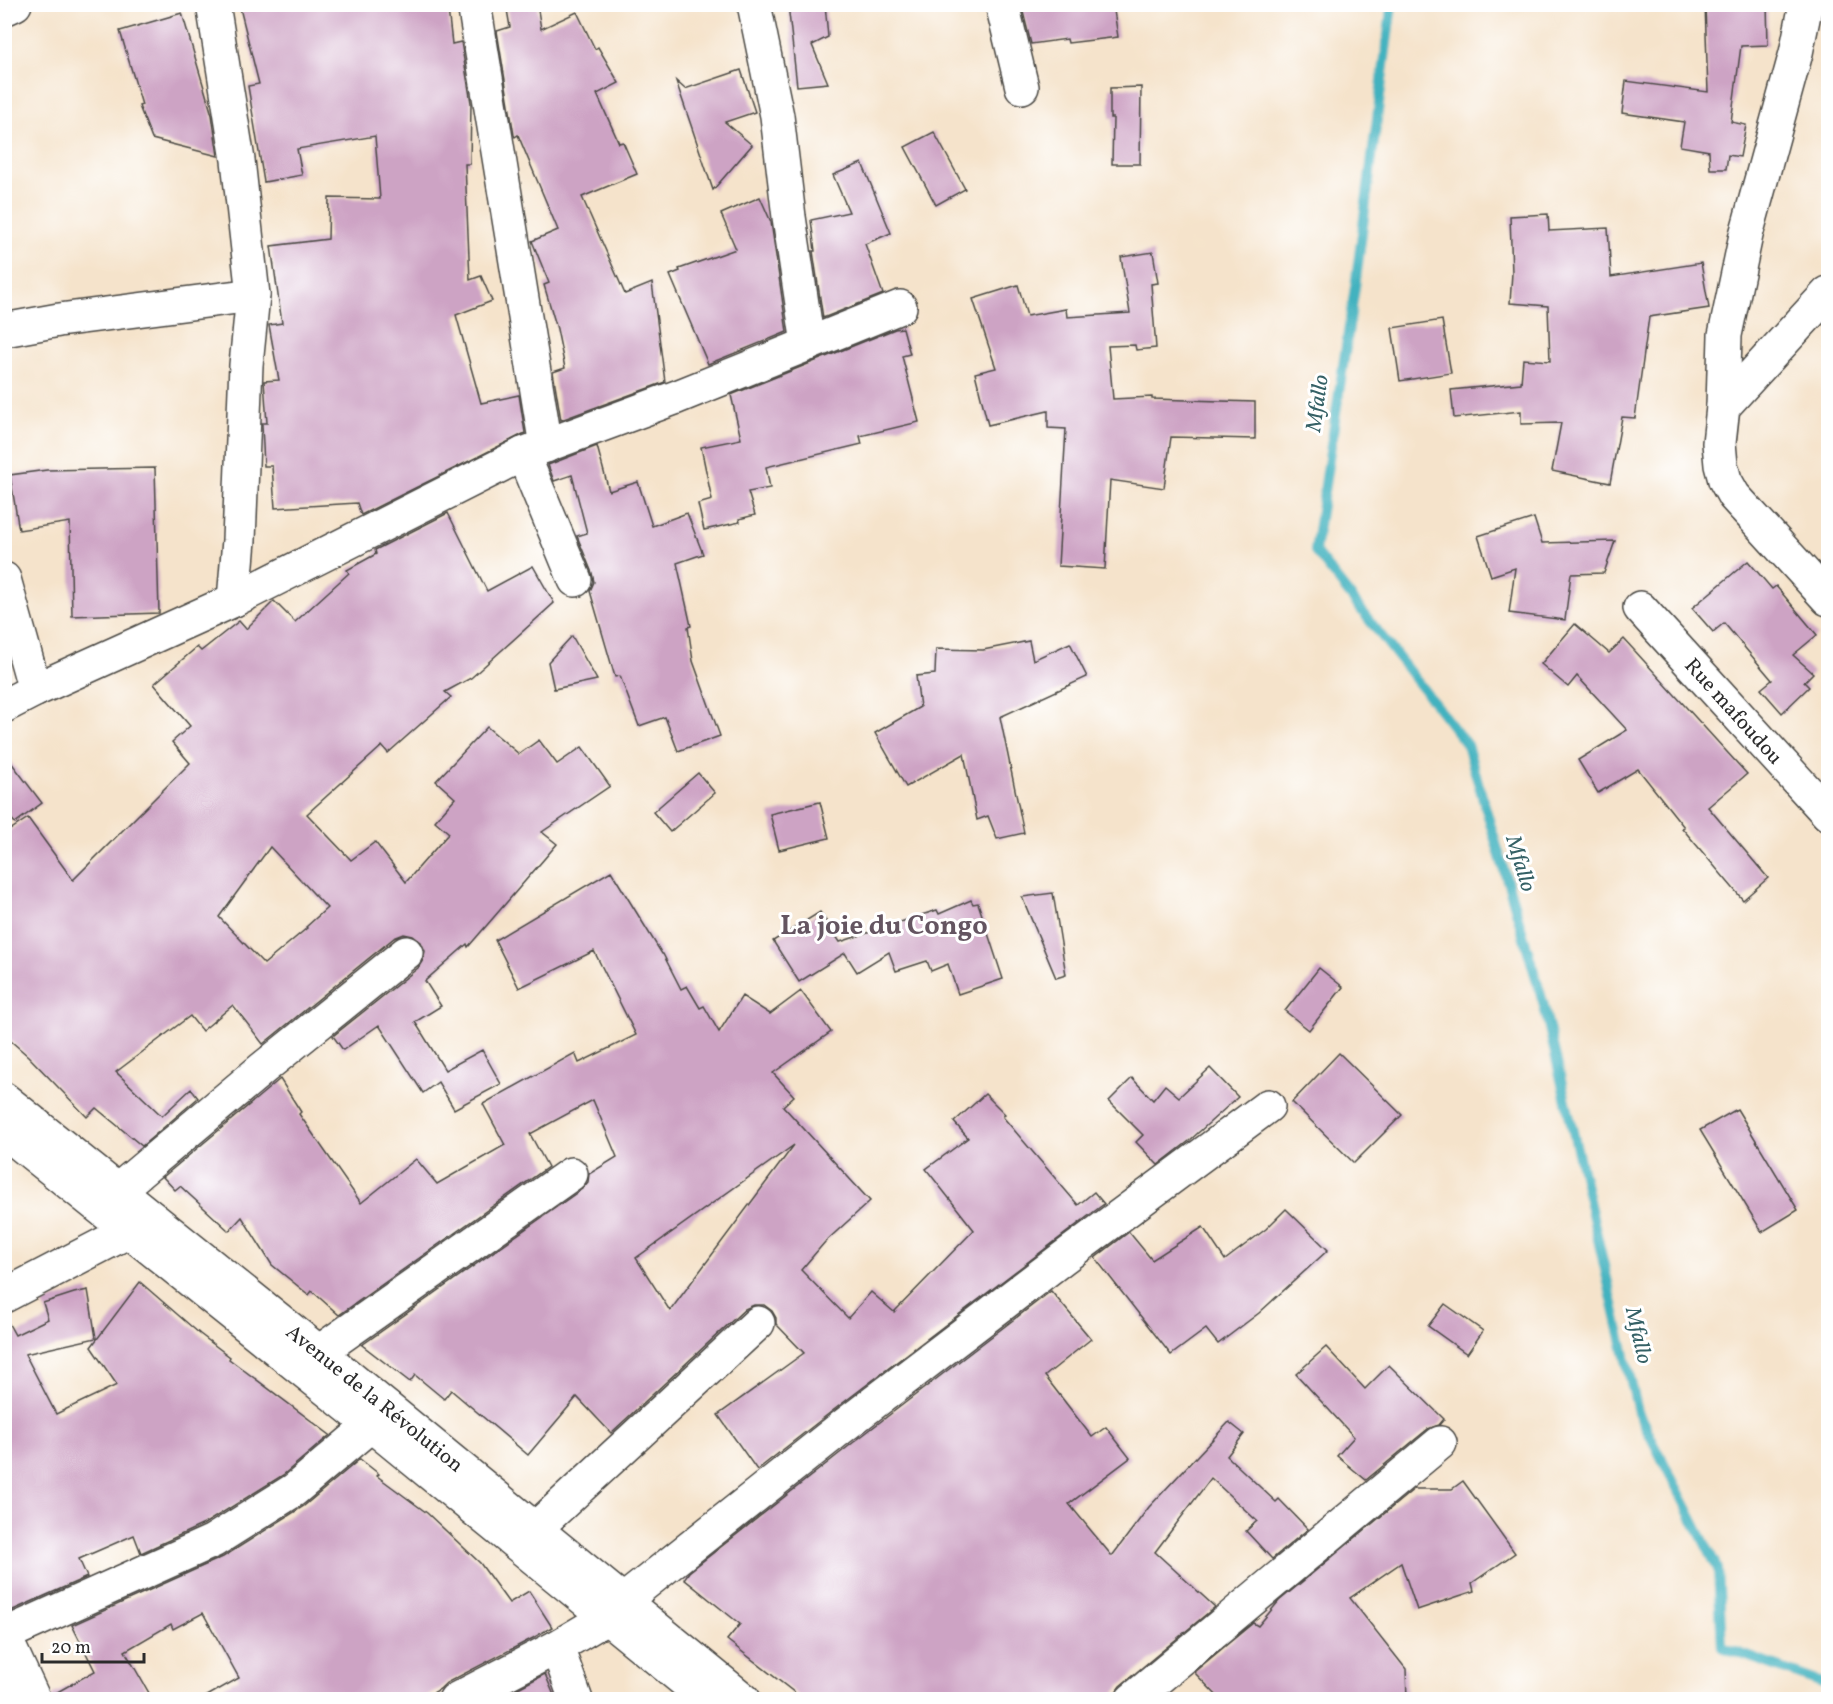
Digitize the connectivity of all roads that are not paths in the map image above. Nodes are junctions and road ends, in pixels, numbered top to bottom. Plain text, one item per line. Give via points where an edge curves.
1 (15, 4) edge
2 (213, 4) edge
3 (474, 4) edge
4 (754, 4) edge
5 (1002, 4) edge
6 (1806, 4) edge
7 (4, 9) edge
8 (1022, 87) dead end
9 (1828, 292) edge
10 (253, 295) junction
11 (900, 307) dead end
12 (4, 330) edge
13 (808, 344) junction
14 (1723, 407) junction
15 (535, 450) junction
16 (4, 579) edge
17 (575, 580) dead end
18 (1828, 599) edge
19 (234, 600) junction
20 (1641, 608) dead end
21 (35, 690) junction
22 (4, 706) edge
23 (1828, 814) edge
24 (406, 953) dead end
25 (4, 1099) edge
26 (1268, 1106) dead end
27 (4, 1131) edge
28 (571, 1174) dead end
29 (118, 1190) junction
30 (139, 1224) junction
31 (4, 1296) edge
32 (758, 1323) dead end
33 (319, 1352) junction
34 (379, 1416) junction
35 (1440, 1443) dead end
36 (535, 1529) junction
37 (615, 1609) junction
38 (4, 1635) edge
39 (557, 1647) junction
40 (34, 1700) edge
41 (455, 1700) edge
42 (576, 1700) edge
43 (708, 1700) edge
44 (744, 1700) edge
45 (1132, 1700) edge

1 - 7 street
2 - 10 street via 238,160
3 - 15 street
4 - 13 street via 777,116
5 - 8 street
6 - 14 street via 1727,324
9 - 14 street
10 - 12 street
10 - 19 street
11 - 13 street
13 - 15 street
14 - 18 street via 1719,443 1725,480 1734,496
15 - 17 street
15 - 19 street
16 - 21 street
19 - 21 street
20 - 23 street, Rue mafoudou
21 - 22 street
24 - 29 street
25 - 29 street, Avenue de la Révolution
26 - 37 street via 842,1426
27 - 30 street, Avenue de la Révolution
28 - 33 street
29 - 30 street, Avenue de la Révolution
30 - 31 street
30 - 33 street, Avenue de la Révolution
30 - 34 street, Avenue de la Révolution
32 - 36 street
33 - 34 street, Avenue de la Révolution
34 - 36 street, Avenue de la Révolution
34 - 37 street, Avenue de la Révolution
34 - 38 street via 294,1490 213,1541
35 - 45 street
36 - 37 street, Avenue de la Révolution
37 - 39 street
37 - 43 street, Avenue de la Révolution
37 - 44 street, Avenue de la Révolution
38 - 40 street
39 - 41 street
39 - 42 street

